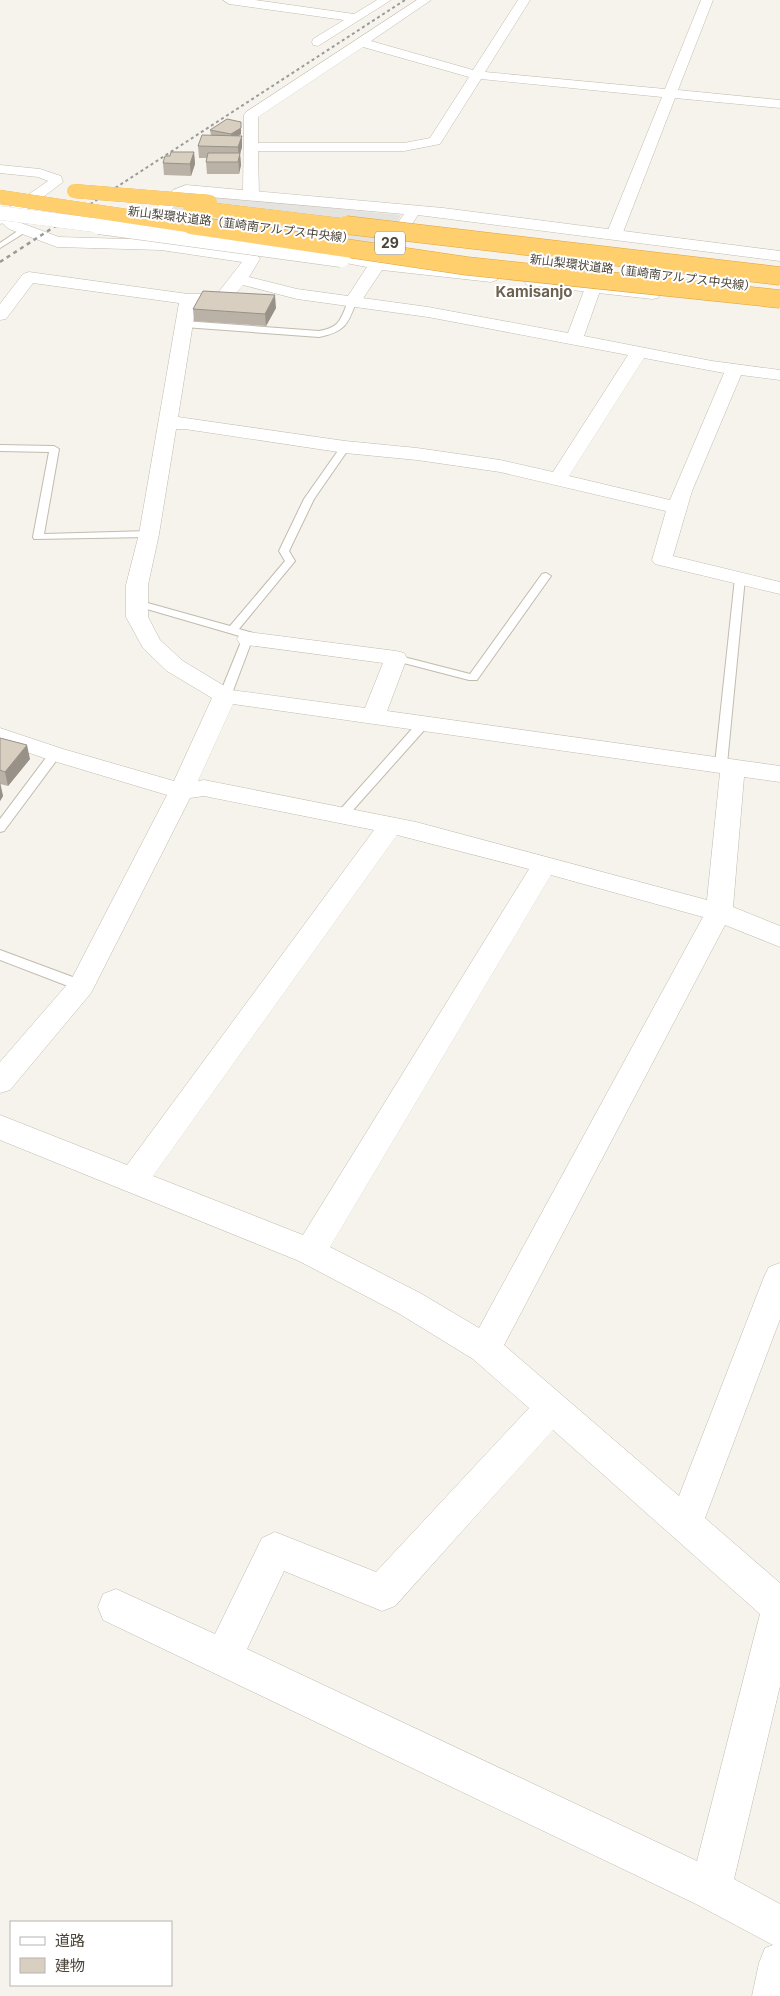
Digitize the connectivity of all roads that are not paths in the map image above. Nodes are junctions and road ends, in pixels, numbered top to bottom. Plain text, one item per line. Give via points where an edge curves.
1 (229, 0) edge
2 (385, 0) edge
3 (425, 0) edge
4 (524, 0) edge
5 (707, 0) edge
6 (356, 18) junction
7 (318, 42) dead end
8 (360, 42) junction
9 (477, 76) junction
10 (671, 94) junction
11 (780, 104) edge
12 (251, 147) junction
13 (0, 168) edge
14 (0, 186) edge
15 (250, 195) junction
16 (0, 197) edge
17 (414, 210) junction
18 (2, 216) edge
19 (25, 230) junction
20 (614, 235) junction
21 (132, 244) junction
22 (0, 246) edge
23 (780, 256) edge
24 (376, 264) junction
25 (780, 266) edge
26 (780, 276) edge
27 (239, 279) junction
28 (593, 288) junction
29 (780, 289) edge
30 (188, 299) junction
31 (780, 299) edge
32 (352, 302) junction
33 (780, 307) edge
34 (0, 315) edge
35 (184, 324) junction
36 (574, 340) junction
37 (639, 352) junction
38 (734, 370) junction
39 (780, 375) edge
40 (168, 423) junction
41 (0, 448) edge
42 (345, 448) junction
43 (558, 479) junction
44 (676, 507) junction
45 (149, 534) junction
46 (546, 576) dead end
47 (740, 578) junction
48 (780, 588) edge
49 (137, 603) junction
50 (240, 634) junction
51 (396, 658) junction
52 (225, 696) junction
53 (373, 717) junction
54 (423, 724) junction
55 (0, 735) edge
56 (55, 754) junction
57 (727, 765) junction
58 (780, 774) edge
59 (181, 791) junction
60 (342, 815) junction
61 (391, 825) junction
62 (0, 828) edge
63 (545, 865) junction
64 (719, 912) junction
65 (780, 937) edge
66 (0, 955) edge
67 (81, 986) junction
68 (0, 1082) edge
69 (0, 1127) edge
70 (132, 1180) junction
71 (310, 1252) junction
72 (780, 1277) edge
73 (485, 1349) junction
74 (552, 1407) junction
75 (685, 1525) junction
76 (116, 1607) dead end
77 (780, 1608) edge
78 (224, 1658) junction
79 (711, 1889) junction
80 (780, 1927) edge
81 (780, 1962) edge
82 (773, 1996) edge

1 - 6 street
2 - 6 street
3 - 8 street
4 - 9 street
5 - 10 street
6 - 7 street
8 - 9 street
8 - 12 street via 251,115
9 - 10 street
9 - 12 street via 435,141 426,145
10 - 11 street
10 - 20 street
12 - 15 street
13 - 18 street via 40,173 56,179
14 - 25 highway, bridge via 423,220
14 - 26 highway, 新山梨環状道路（韮崎南アルプス中央線） / 29, bridge
15 - 17 street
15 - 21 street via 186,190 178,193
16 - 29 highway, 新山梨環状道路（韮崎南アルプス中央線） / 29, bridge
16 - 31 highway, bridge via 467,266
17 - 20 street
17 - 24 street
18 - 19 street
18 - 24 street, bridge via 226,241
19 - 21 street via 57,242
19 - 22 lane
20 - 23 street
21 - 27 street via 252,259
24 - 28 street
24 - 32 street
27 - 30 street via 222,299
27 - 32 street via 297,294
28 - 33 street
28 - 36 street
30 - 34 street via 29,277
30 - 35 street
32 - 35 lane via 342,326 335,332 319,334
32 - 36 street via 428,312
35 - 40 street
36 - 37 street
37 - 38 street
37 - 43 street
38 - 39 street
38 - 44 street
40 - 42 street
40 - 45 street
41 - 45 lane via 54,449 38,536
42 - 43 street via 491,464
42 - 50 lane via 297,522 284,551 290,561
43 - 44 street
44 - 47 street via 662,560
45 - 49 street via 137,585
46 - 51 lane via 473,678
47 - 48 street
47 - 57 lane
49 - 50 lane
49 - 52 street via 137,617 151,643 175,666
50 - 51 street
50 - 52 lane
51 - 53 street
52 - 53 street
52 - 59 street
53 - 54 street
54 - 57 street
54 - 60 lane
55 - 56 street
56 - 59 street
56 - 62 lane
57 - 58 street
57 - 64 street
59 - 60 street via 204,788
59 - 67 street
60 - 61 street
61 - 63 street
61 - 70 street
63 - 64 street
63 - 71 street
64 - 65 street
64 - 73 street
66 - 67 lane
67 - 68 street
69 - 70 street
70 - 71 street
71 - 73 street via 409,1303
72 - 75 street
73 - 74 street
74 - 75 street
74 - 78 street via 382,1592 275,1550
75 - 77 street
76 - 78 street
77 - 79 street
78 - 79 street
79 - 80 street
81 - 82 street

